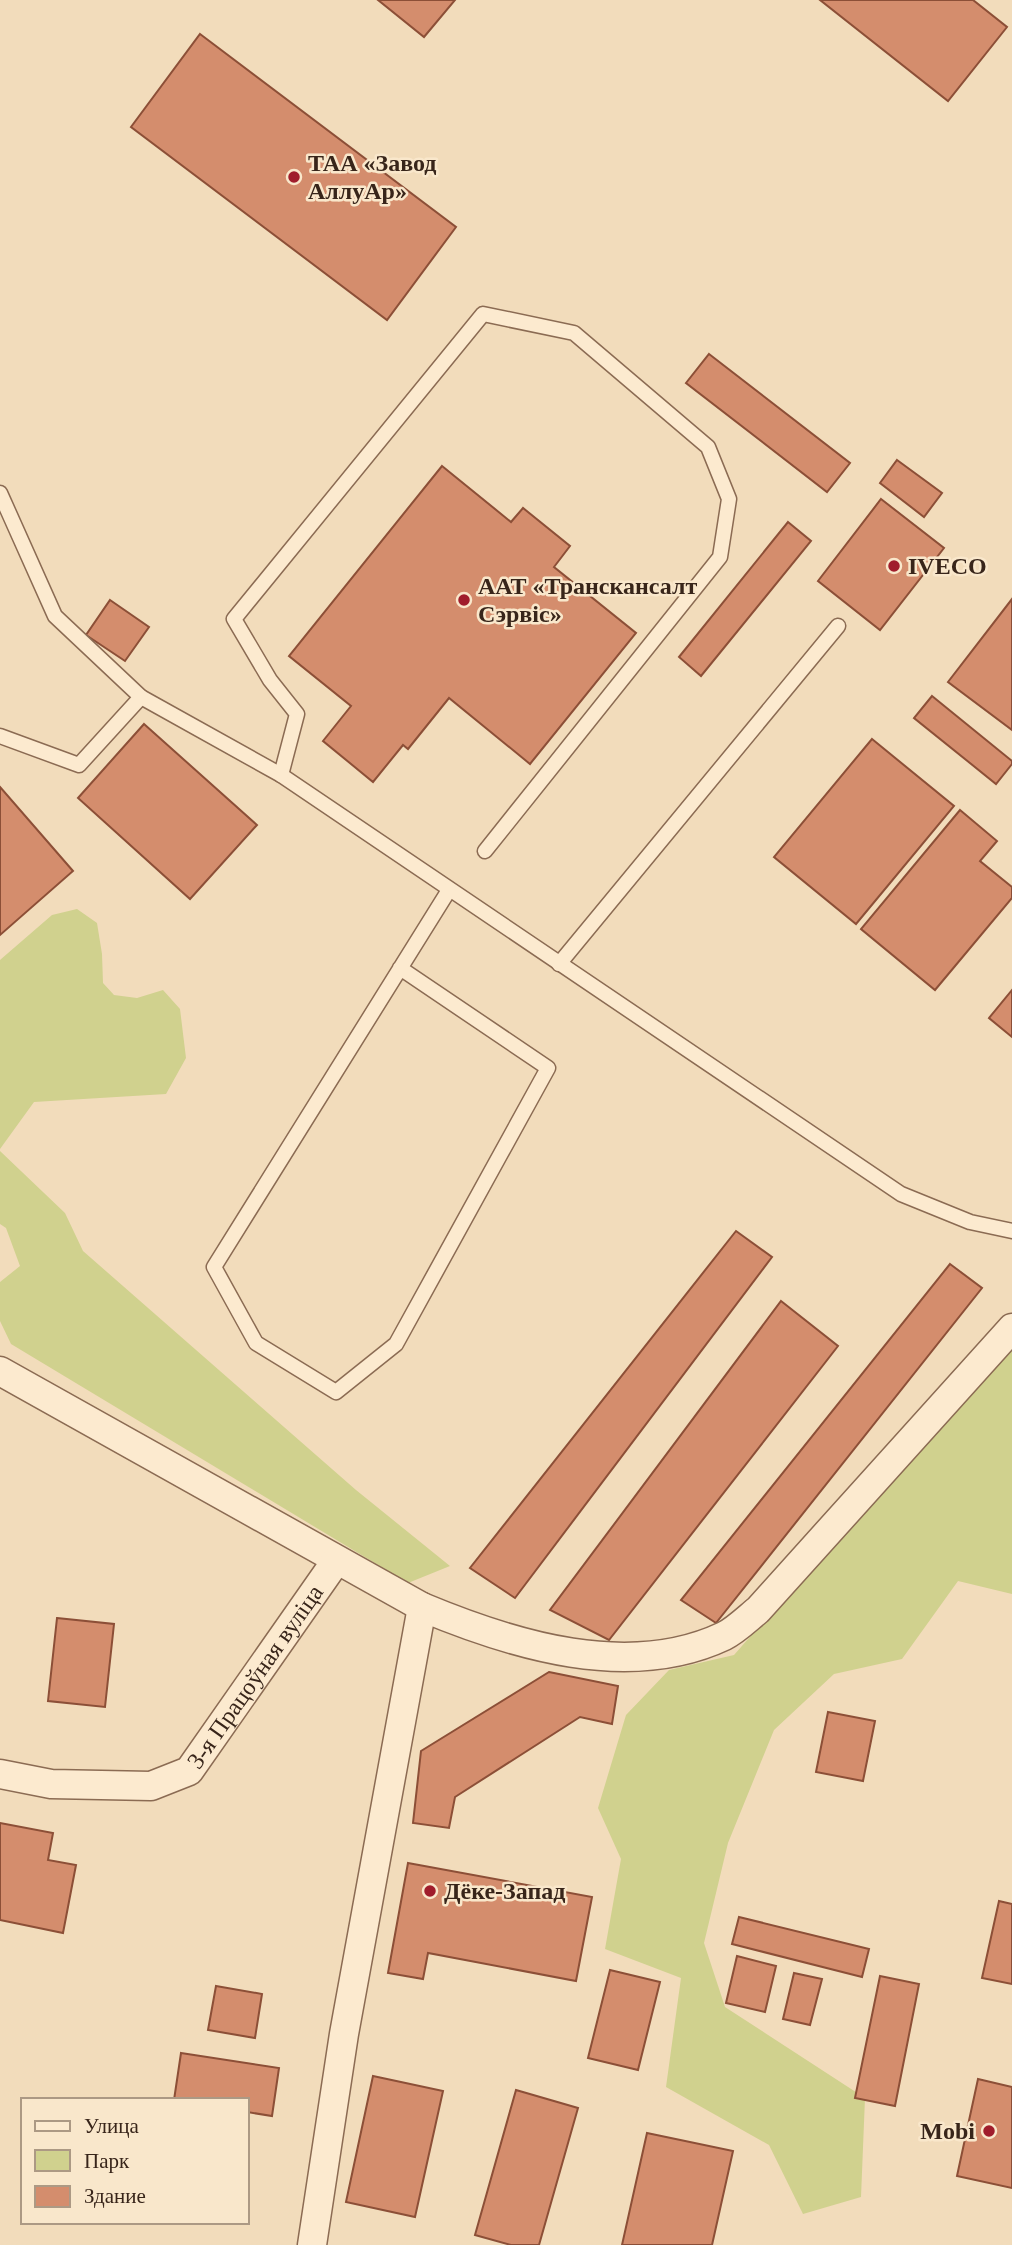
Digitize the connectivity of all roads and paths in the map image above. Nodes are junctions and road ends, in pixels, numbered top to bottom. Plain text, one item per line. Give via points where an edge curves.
1 (0, 493) edge
2 (838, 626) dead end
3 (141, 697) junction
4 (0, 736) edge
5 (281, 775) junction
6 (485, 851) dead end
7 (449, 890) junction
8 (559, 964) junction
9 (400, 968) junction
10 (1012, 1231) edge
11 (1012, 1328) edge
12 (0, 1371) edge
13 (336, 1560) junction
14 (422, 1607) junction
15 (0, 1774) edge
16 (312, 2245) edge

1 - 3 lane via 55,617
2 - 8 lane
3 - 4 lane via 79,765
3 - 5 lane
5 - 6 lane via 298,714 234,620 483,314 574,332 708,447 729,499 720,557
5 - 7 lane
7 - 8 lane
7 - 9 lane
8 - 10 lane via 901,1194 970,1222
9 - 9 lane via 214,1267 256,1343 336,1392 396,1344 548,1068
11 - 14 street via 758,1610 727,1634 694,1648 617,1657 506,1637
12 - 13 street
13 - 14 street
13 - 15 street, 3-я Працоўная вуліца via 189,1770 151,1786 51,1784
14 - 16 street via 344,2034

